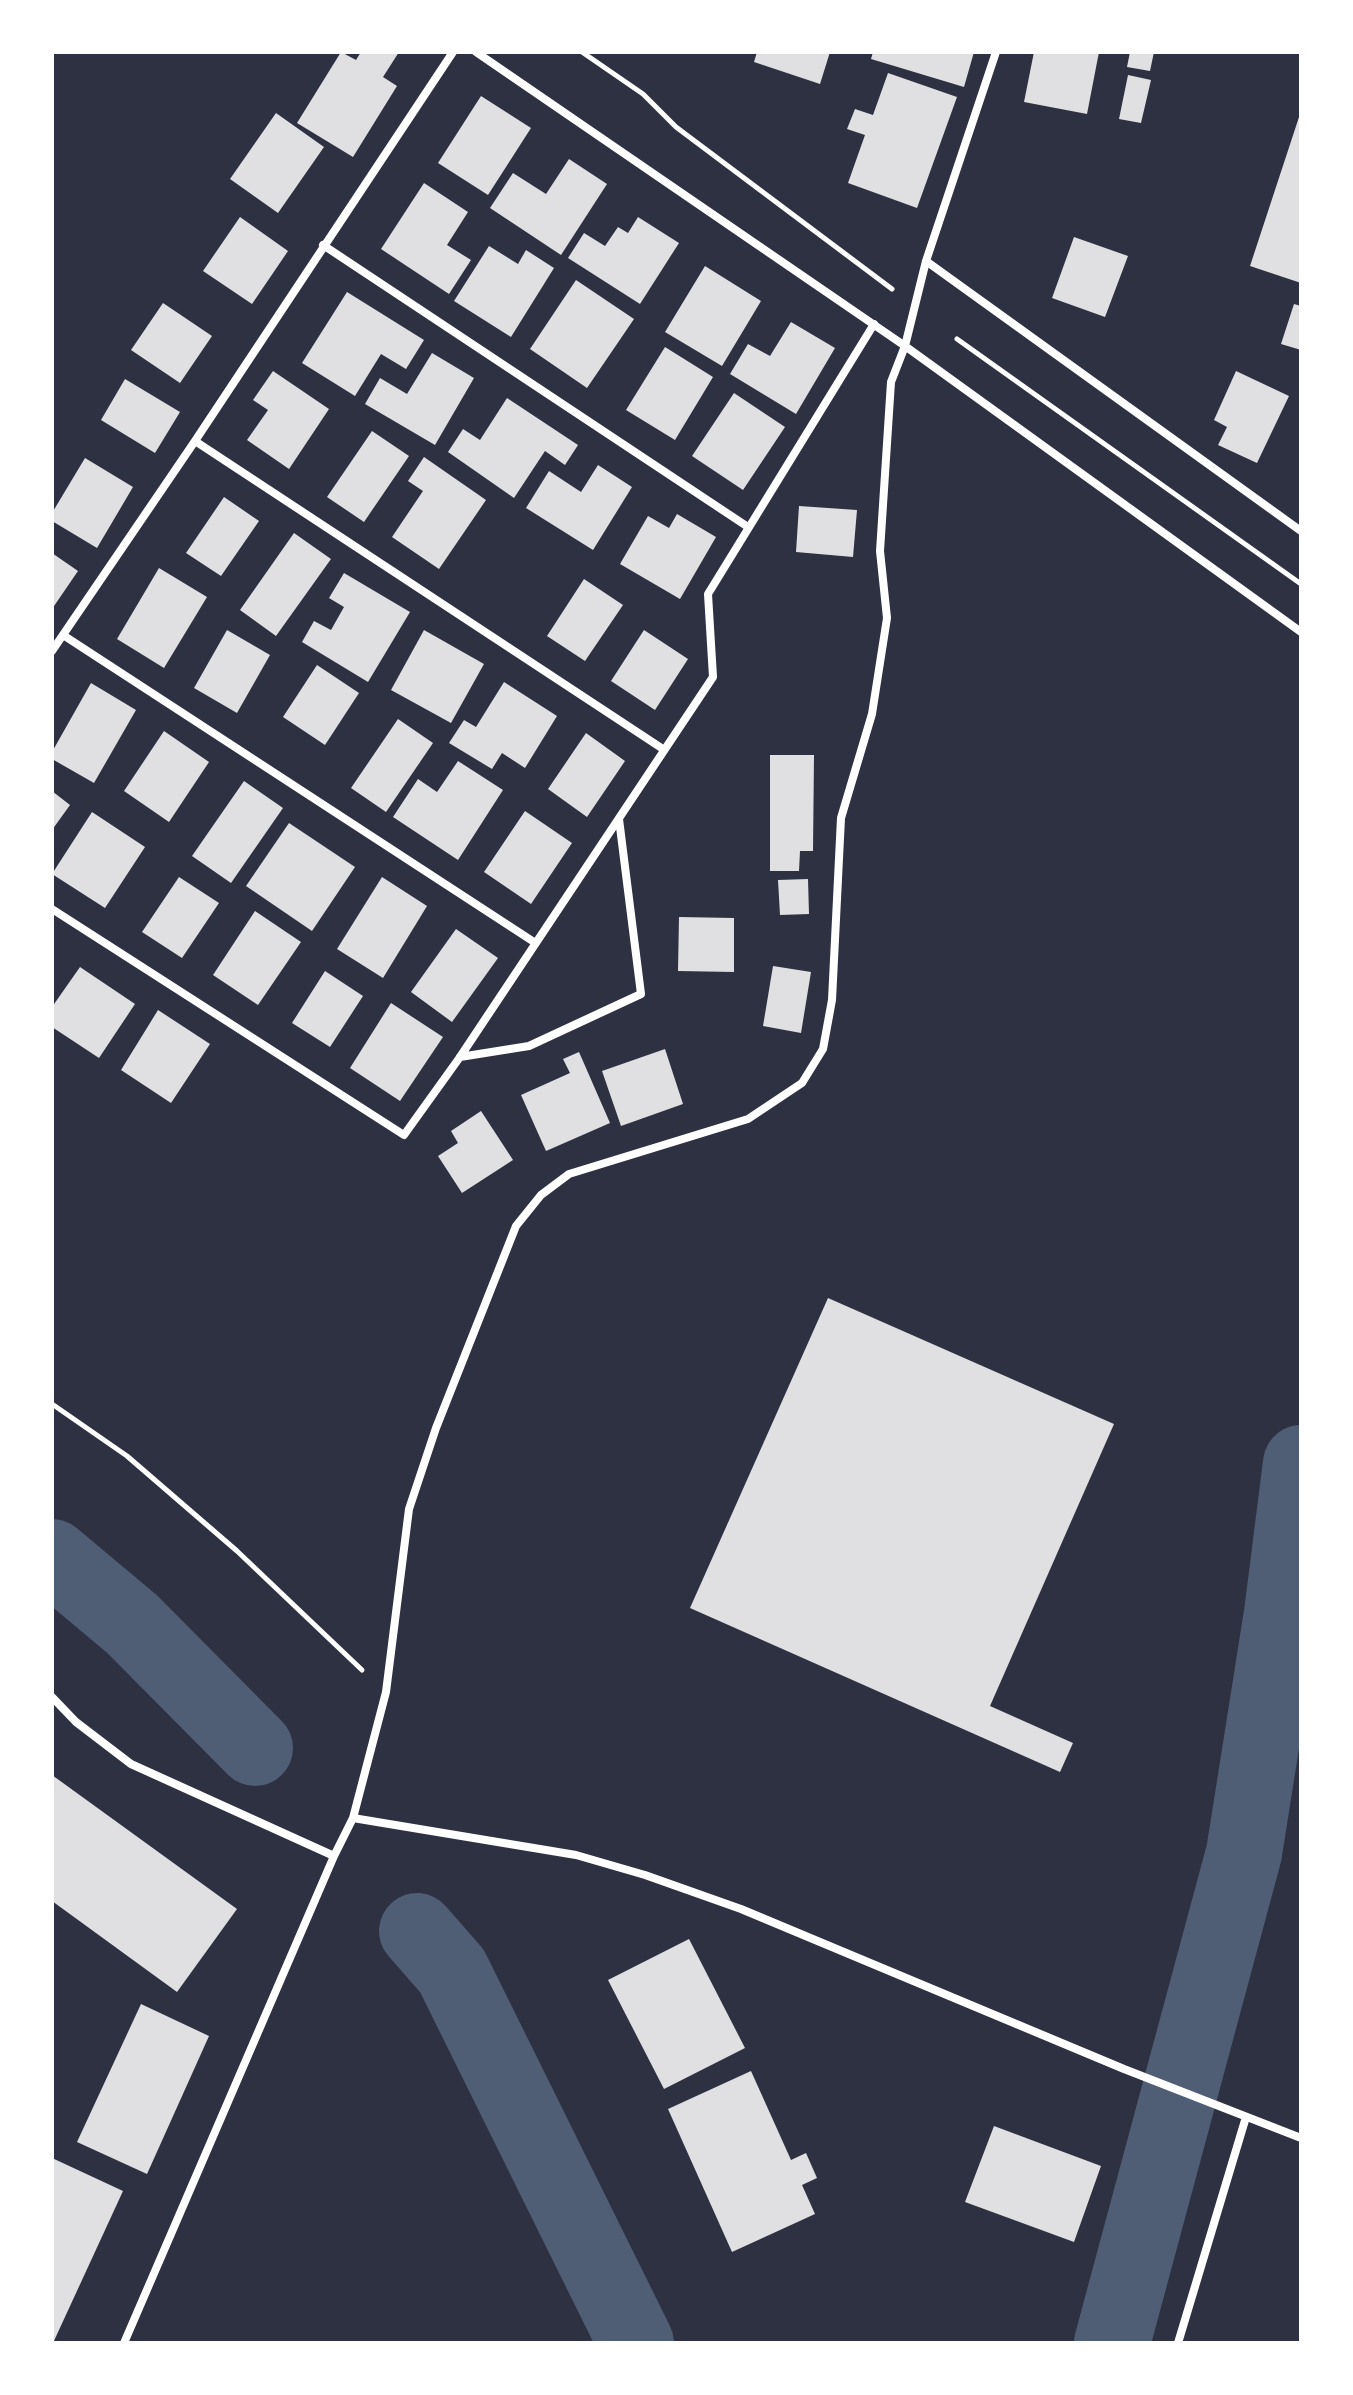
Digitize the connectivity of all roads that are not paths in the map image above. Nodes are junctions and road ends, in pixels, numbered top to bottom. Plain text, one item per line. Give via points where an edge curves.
1 (453, 52) edge
2 (476, 52) edge
3 (996, 52) edge
4 (323, 245) junction
5 (926, 261) junction
6 (874, 324) junction
7 (905, 346) junction
8 (195, 441) junction
9 (748, 527) junction
10 (1301, 531) edge
11 (1301, 632) edge
12 (63, 635) junction
13 (52, 651) edge
14 (663, 749) junction
15 (619, 818) junction
16 (52, 909) edge
17 (534, 942) junction
18 (460, 1057) junction
19 (52, 1697) edge
20 (353, 1818) junction
21 (334, 1856) junction
22 (1246, 2117) junction
23 (1301, 2138) edge
24 (124, 2343) edge
25 (1178, 2343) edge

1 - 4 street
2 - 6 street
3 - 5 street
4 - 8 street
4 - 9 street
5 - 7 street
5 - 10 street
6 - 7 street
6 - 9 street
7 - 11 street
7 - 20 street via 891,382 880,551 887,618 872,714 841,818 832,1000 823,1049 802,1083 748,1119 569,1174 541,1195 516,1226 409,1509 386,1692
8 - 12 street
8 - 14 street
9 - 14 street via 708,594 713,677
12 - 13 street
12 - 17 street
14 - 15 street
15 - 17 street
15 - 18 street via 641,994 529,1046
16 - 18 street via 404,1135
17 - 18 street
19 - 21 street via 131,1764
20 - 21 street
20 - 22 street via 576,1855 645,1875 741,1909
21 - 24 street
22 - 23 street
22 - 25 street

